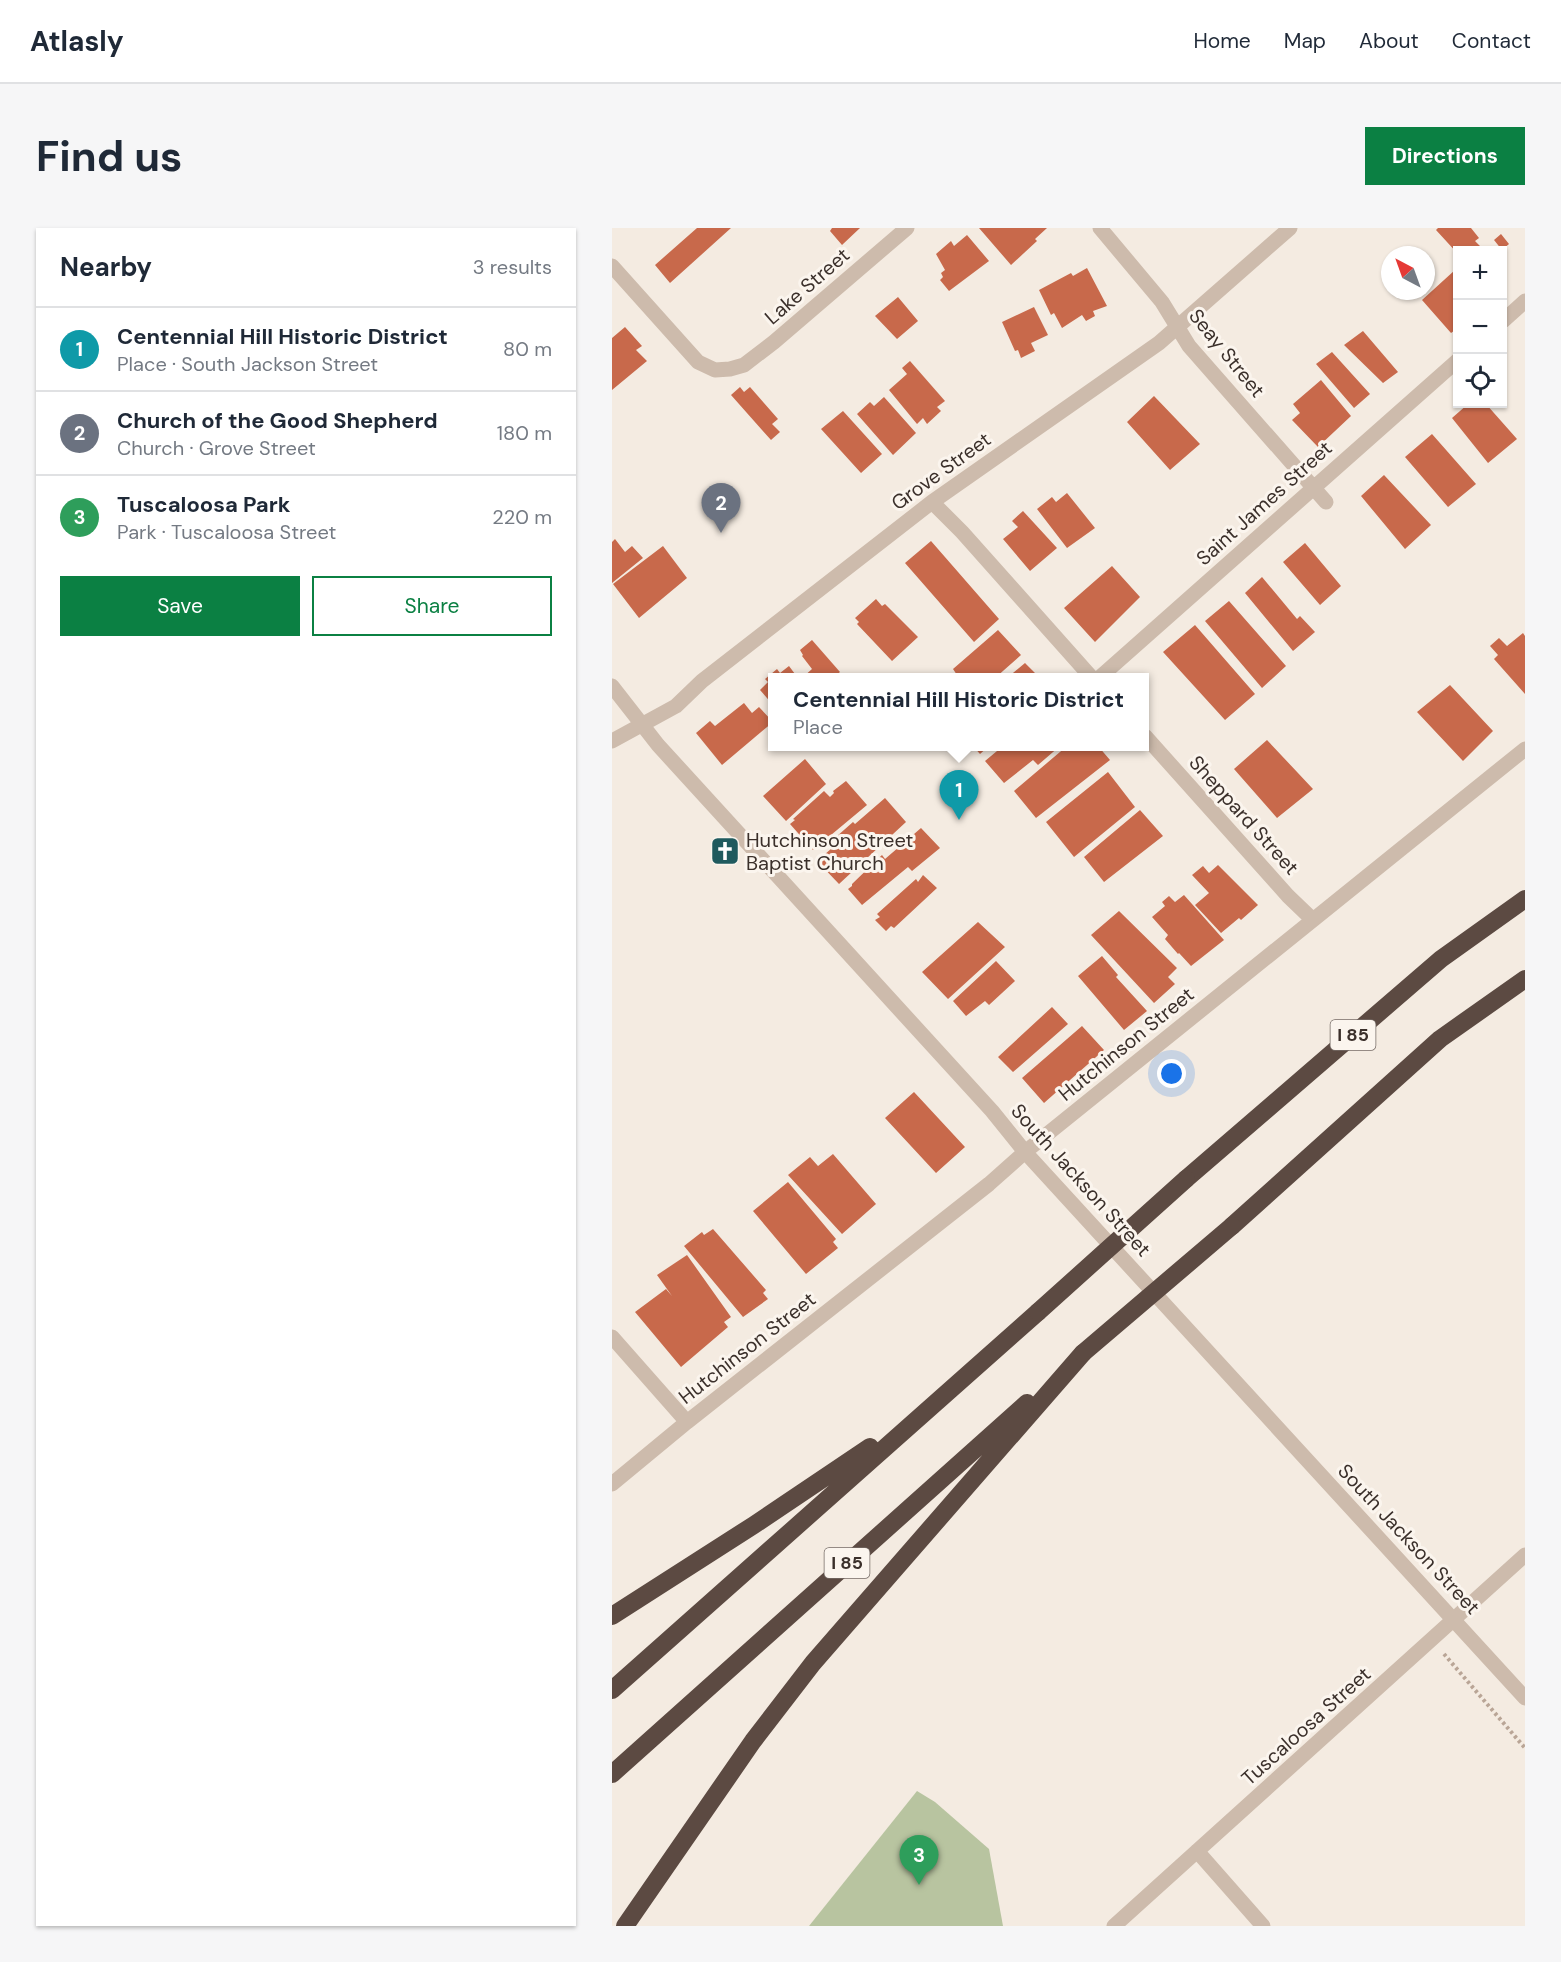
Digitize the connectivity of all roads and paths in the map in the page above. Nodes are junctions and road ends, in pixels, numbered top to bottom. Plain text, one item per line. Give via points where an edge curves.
1 (907, 228) edge
2 (1100, 228) edge
3 (1290, 228) edge
4 (612, 266) edge
5 (1525, 301) edge
6 (1507, 317) edge
7 (1177, 327) junction
8 (1453, 364) edge
9 (1313, 487) junction
10 (1326, 501) dead end
11 (932, 502) junction
12 (1088, 673) edge
13 (1105, 673) edge
14 (612, 686) edge
15 (642, 724) junction
16 (1149, 740) edge
17 (612, 741) edge
18 (1525, 749) edge
19 (1525, 898) edge
20 (1313, 920) junction
21 (1525, 979) edge
22 (1025, 1152) junction
23 (612, 1337) edge
24 (1083, 1353) junction
25 (928, 1408) junction
26 (687, 1422) junction
27 (612, 1484) edge
28 (1525, 1555) edge
29 (612, 1616) edge
30 (1455, 1620) junction
31 (1432, 1640) junction
32 (612, 1690) edge
33 (1525, 1698) edge
34 (1525, 1748) edge
35 (612, 1774) edge
36 (1197, 1851) junction
37 (625, 1926) edge
38 (1114, 1926) edge
39 (1263, 1926) edge

1 - 4 street, Lake Street via 774,342 744,365 730,369 715,370 698,362
2 - 7 street, Seay Street via 1162,302
3 - 7 street, Grove Street
5 - 6 street
7 - 9 street, Seay Street via 1189,346
7 - 11 street, Grove Street
8 - 9 street, Saint James Street
9 - 10 street, Seay Street
9 - 13 street, Saint James Street
11 - 12 street
11 - 15 street, Grove Street via 702,681 676,706
14 - 15 street, South Jackson Street
15 - 17 street, Grove Street
15 - 22 street, South Jackson Street
16 - 20 street, Sheppard Street
18 - 20 street, Hutchinson Street
19 - 25 highway, I 85, bridge via 1441,959
20 - 22 street, Hutchinson Street
21 - 24 highway, I 85, bridge via 1440,1039 1232,1226
22 - 26 street, Hutchinson Street
22 - 30 street, South Jackson Street
23 - 26 street
24 - 35 highway, I 85
24 - 37 highway via 813,1663 753,1741
25 - 29 highway
25 - 32 highway, I 85
26 - 27 street, Hutchinson Street
28 - 30 street, Tuscaloosa Street
30 - 31 street, Tuscaloosa Street
30 - 33 street, South Jackson Street
31 - 34 path
31 - 36 street, Tuscaloosa Street
36 - 38 street, Tuscaloosa Street
36 - 39 street

